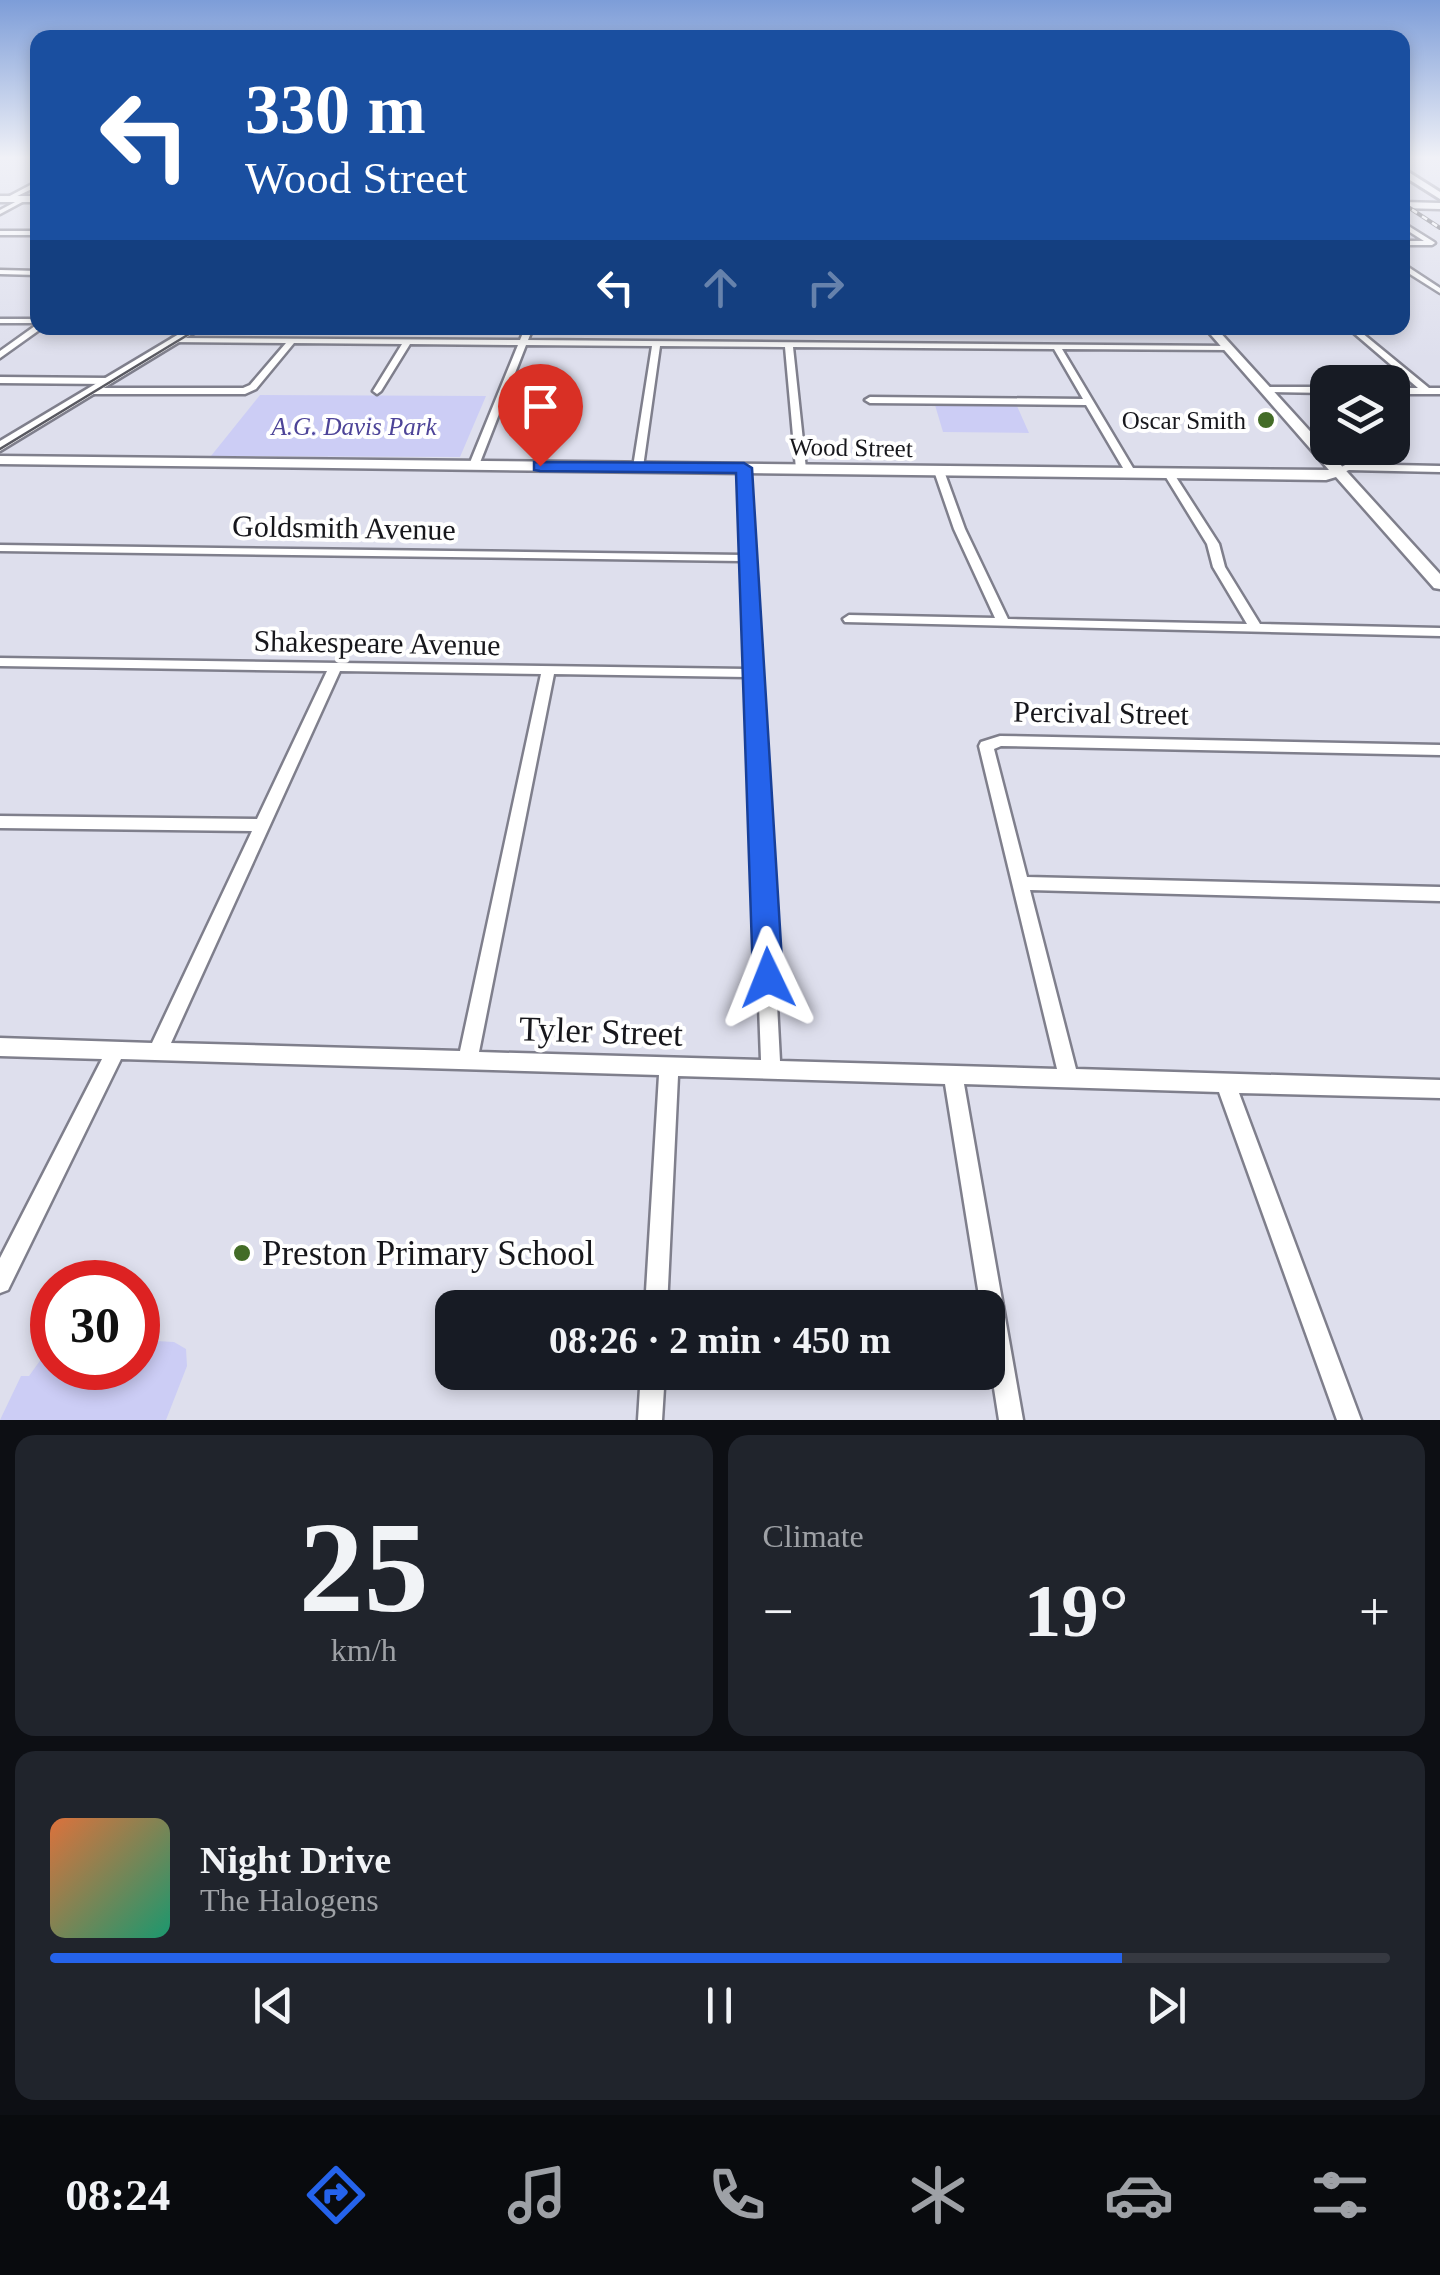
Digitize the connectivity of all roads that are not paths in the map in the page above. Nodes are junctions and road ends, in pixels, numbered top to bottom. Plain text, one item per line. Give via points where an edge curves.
1 (1410, 229) edge
2 (0, 233) edge
3 (30, 233) edge
4 (1410, 243) edge
5 (1410, 270) edge
6 (0, 272) edge
7 (30, 273) edge
8 (1440, 291) edge
9 (0, 321) edge
10 (30, 323) edge
11 (30, 331) edge
12 (184, 335) edge
13 (526, 335) edge
14 (852, 335) edge
15 (1217, 335) edge
16 (1360, 335) edge
17 (175, 340) junction
18 (292, 341) junction
19 (407, 342) junction
20 (523, 342) junction
21 (656, 344) junction
22 (789, 345) junction
23 (854, 345) junction
24 (1057, 347) junction
25 (1229, 348) junction
26 (0, 356) edge
27 (0, 380) edge
28 (108, 381) junction
29 (1267, 390) junction
30 (1310, 390) edge
31 (92, 391) junction
32 (377, 391) dead end
33 (1410, 391) edge
34 (1427, 391) junction
35 (1440, 391) edge
36 (870, 400) dead end
37 (1089, 402) junction
38 (0, 447) edge
39 (0, 460) edge
40 (474, 465) junction
41 (638, 467) junction
42 (744, 468) junction
43 (801, 469) junction
44 (1440, 469) edge
45 (1339, 470) junction
46 (939, 471) junction
47 (1132, 473) junction
48 (1169, 474) junction
49 (0, 548) edge
50 (747, 558) junction
51 (1438, 580) edge
52 (849, 619) dead end
53 (1003, 622) junction
54 (1256, 626) junction
55 (1440, 632) edge
56 (0, 662) edge
57 (335, 668) junction
58 (548, 670) junction
59 (753, 673) junction
60 (1440, 750) edge
61 (0, 822) edge
62 (260, 825) junction
63 (1019, 884) junction
64 (1440, 894) edge
65 (0, 1047) edge
66 (116, 1050) junction
67 (158, 1051) junction
68 (468, 1059) junction
69 (670, 1066) junction
70 (771, 1068) junction
71 (953, 1075) junction
72 (1069, 1078) junction
73 (1226, 1083) junction
74 (1440, 1089) edge
75 (0, 1282) edge
76 (657, 1290) edge
77 (651, 1390) edge
78 (650, 1420) edge
79 (1011, 1420) edge
80 (1350, 1420) edge

1 - 4 street via 1433,242
2 - 3 street
5 - 8 street
6 - 7 street
9 - 10 street
11 - 26 street
12 - 17 street
13 - 20 street
14 - 23 street
15 - 25 street
16 - 34 street
17 - 18 street
17 - 28 street
18 - 19 street
18 - 31 street via 245,391
19 - 20 street
19 - 32 street
20 - 21 street
20 - 40 street
21 - 22 street
21 - 41 street
22 - 23 street
22 - 43 street
23 - 24 street
24 - 25 street
24 - 37 street
25 - 29 street
27 - 28 street
28 - 31 street
29 - 30 street
29 - 45 street
31 - 38 street
33 - 34 street
34 - 35 street
36 - 37 street
37 - 47 street
39 - 40 street, Wood Street
40 - 41 street, Wood Street
41 - 42 street, Wood Street
42 - 43 street, Wood Street
42 - 50 street
43 - 46 street, Wood Street
44 - 45 street
45 - 48 street, Wood Street via 1326,476
45 - 51 street
46 - 47 street, Wood Street
46 - 53 street via 956,527
47 - 48 street, Wood Street
48 - 54 street
49 - 50 street, Goldsmith Avenue
50 - 59 street
52 - 53 street
53 - 54 street
54 - 55 street
56 - 57 street, Shakespeare Avenue
57 - 58 street, Shakespeare Avenue
57 - 62 street
58 - 59 street, Shakespeare Avenue
58 - 68 street
59 - 70 street
60 - 63 street, Percival Street via 991,742 984,750
61 - 62 street
62 - 67 street
63 - 64 street
63 - 72 street, Percival Street
65 - 66 street, Tyler Street
66 - 67 street, Tyler Street
66 - 75 street
67 - 68 street, Tyler Street
68 - 69 street, Tyler Street
69 - 70 street, Tyler Street
69 - 76 street
70 - 71 street, Tyler Street
71 - 72 street, Tyler Street
71 - 79 street
72 - 73 street, Tyler Street
73 - 74 street, Tyler Street
73 - 80 street
77 - 78 street

